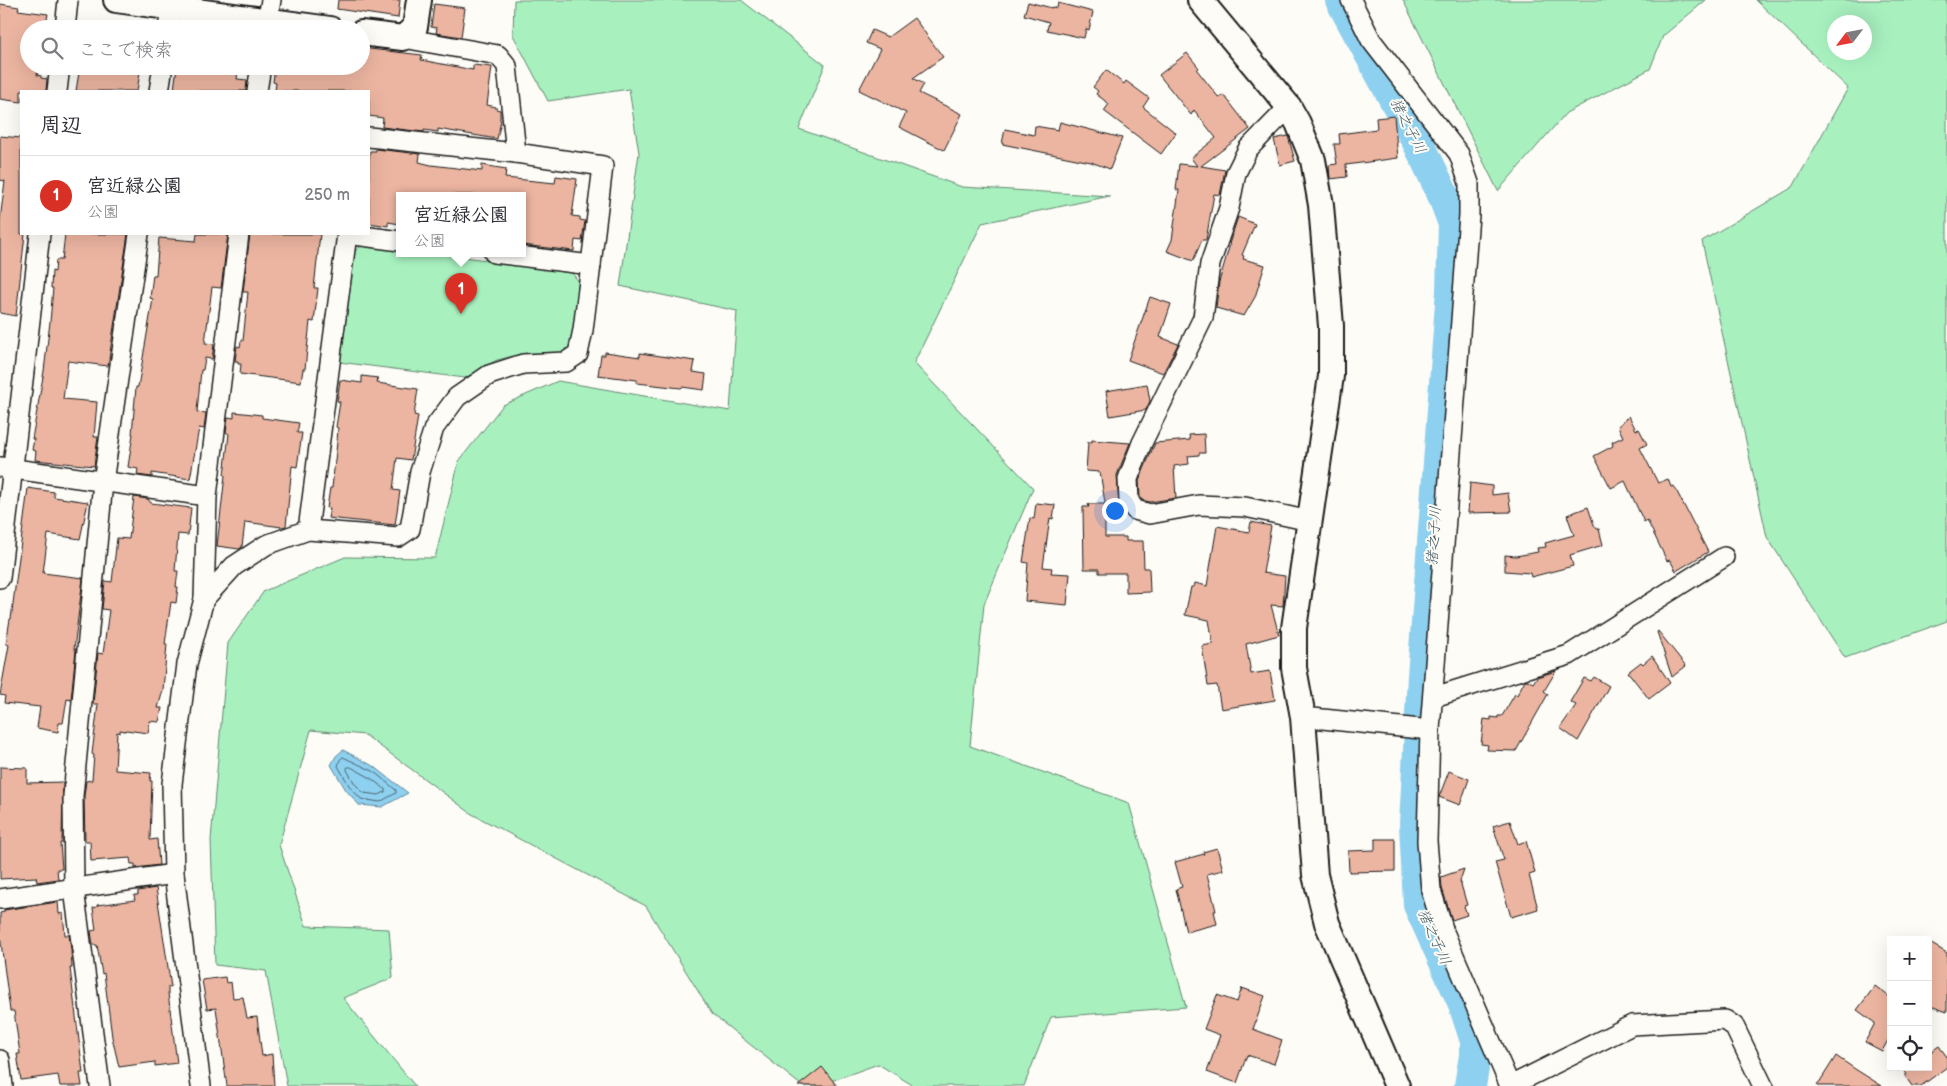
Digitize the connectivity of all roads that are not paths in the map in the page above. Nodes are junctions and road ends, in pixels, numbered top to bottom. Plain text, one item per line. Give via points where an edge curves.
1 (68, 0) edge
2 (116, 0) edge
3 (419, 0) edge
4 (1200, 0) edge
5 (1351, 0) edge
6 (171, 12) edge
7 (268, 16) edge
8 (66, 20) edge
9 (287, 20) edge
10 (370, 34) edge
11 (403, 38) junction
12 (59, 75) edge
13 (162, 75) edge
14 (260, 75) edge
15 (57, 90) edge
16 (159, 90) edge
17 (258, 90) edge
18 (1289, 107) junction
19 (370, 138) edge
20 (516, 153) junction
21 (40, 235) edge
22 (139, 235) edge
23 (239, 235) edge
24 (347, 235) edge
25 (355, 235) edge
26 (396, 240) edge
27 (526, 257) edge
28 (591, 265) junction
29 (6, 468) edge
30 (104, 482) junction
31 (207, 496) junction
32 (1310, 521) junction
33 (308, 530) junction
34 (1724, 557) dead end
35 (0, 578) edge
36 (204, 599) junction
37 (1434, 697) junction
38 (1303, 717) junction
39 (1427, 730) junction
40 (174, 874) junction
41 (74, 889) junction
42 (0, 899) edge
43 (0, 1060) edge
44 (3, 1086) edge
45 (100, 1086) edge
46 (201, 1086) edge
47 (1397, 1086) edge
48 (1763, 1086) edge

1 - 8 street
2 - 6 street
3 - 11 street via 415,27
4 - 18 street
5 - 37 street via 1371,40 1459,154 1469,183
6 - 7 street
7 - 9 street
10 - 11 street
11 - 20 street via 498,55 506,66
12 - 15 street
13 - 16 street
14 - 17 street
18 - 32 street via 1313,160 1321,205 1331,326 1331,376
18 - 32 street via 1248,149 1236,172 1229,208 1210,264 1203,318 1142,443 1128,479 1129,501 1135,510 1150,514 1199,505 1245,507
19 - 20 street
20 - 28 street via 604,166
21 - 29 street
22 - 30 street
23 - 31 street
24 - 33 street
25 - 26 street
27 - 28 street
28 - 33 street via 578,354 566,362 524,364 489,375 456,397 434,428 420,472 410,529 398,537
29 - 30 street
29 - 35 street
30 - 31 street
30 - 41 street via 73,796
31 - 36 street
32 - 38 street via 1294,628 1294,668
33 - 36 street via 266,545 234,566
34 - 37 street via 1569,655
36 - 40 street via 187,664 172,784
37 - 39 street
38 - 39 street
38 - 47 street via 1315,875 1327,923
39 - 48 street via 1427,841 1431,890 1444,932 1510,1086 1632,1025 1724,1020 1734,1026
40 - 41 street
40 - 46 street
41 - 42 street
41 - 45 street
43 - 44 street

